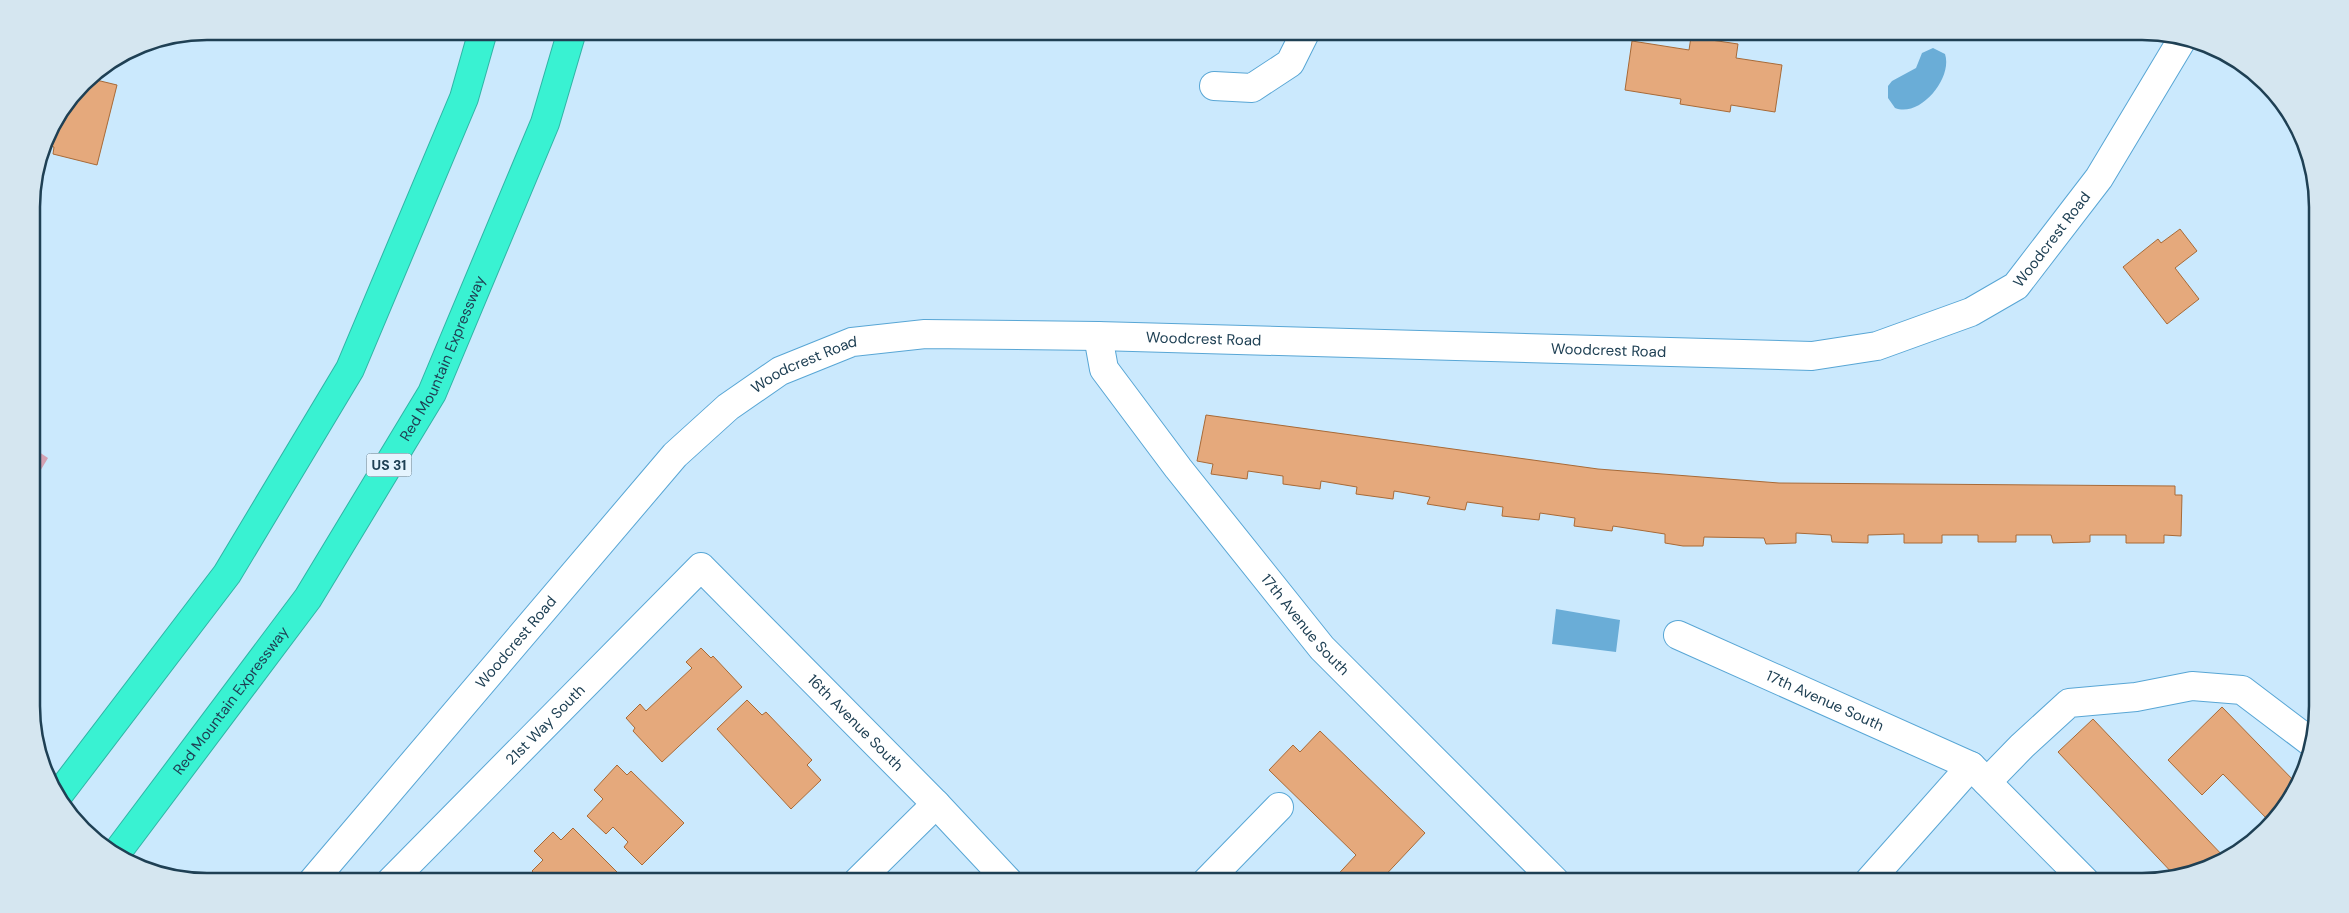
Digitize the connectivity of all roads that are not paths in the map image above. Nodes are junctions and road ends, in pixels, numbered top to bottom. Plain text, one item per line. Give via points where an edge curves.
1 (480, 40) edge
2 (569, 40) edge
3 (1301, 40) edge
4 (2179, 44) edge
5 (1214, 86) dead end
6 (1098, 336) junction
7 (702, 567) joint
8 (1678, 635) dead end
9 (2306, 738) edge
10 (1979, 774) junction
11 (63, 790) edge
12 (936, 804) junction
13 (1279, 807) dead end
14 (120, 848) edge
15 (320, 873) edge
16 (399, 873) edge
17 (866, 873) edge
18 (1001, 873) edge
19 (1215, 873) edge
20 (1546, 873) edge
21 (1878, 873) edge
22 (2076, 873) edge

1 - 11 highway via 464,98 350,369 227,574
2 - 14 highway, Red Mountain Expressway / US 31 via 545,123 432,393 308,598
3 - 5 street via 1290,62 1252,88
4 - 6 street, Woodcrest Road via 2099,178 2016,286 1972,312 1877,346 1812,356
6 - 15 street, Woodcrest Road via 925,334 852,342 780,371 736,402 674,455
6 - 20 street, 17th Avenue South via 1104,369 1178,468 1322,648
7 - 12 street, 16th Avenue South
7 - 16 street, 21st Way South
8 - 10 street, 17th Avenue South
9 - 10 street via 2242,690 2192,686 2136,697 2069,703 2022,746
10 - 21 street
10 - 22 street, 17th Avenue South
12 - 17 street
12 - 18 street, 16th Avenue South
13 - 19 street

